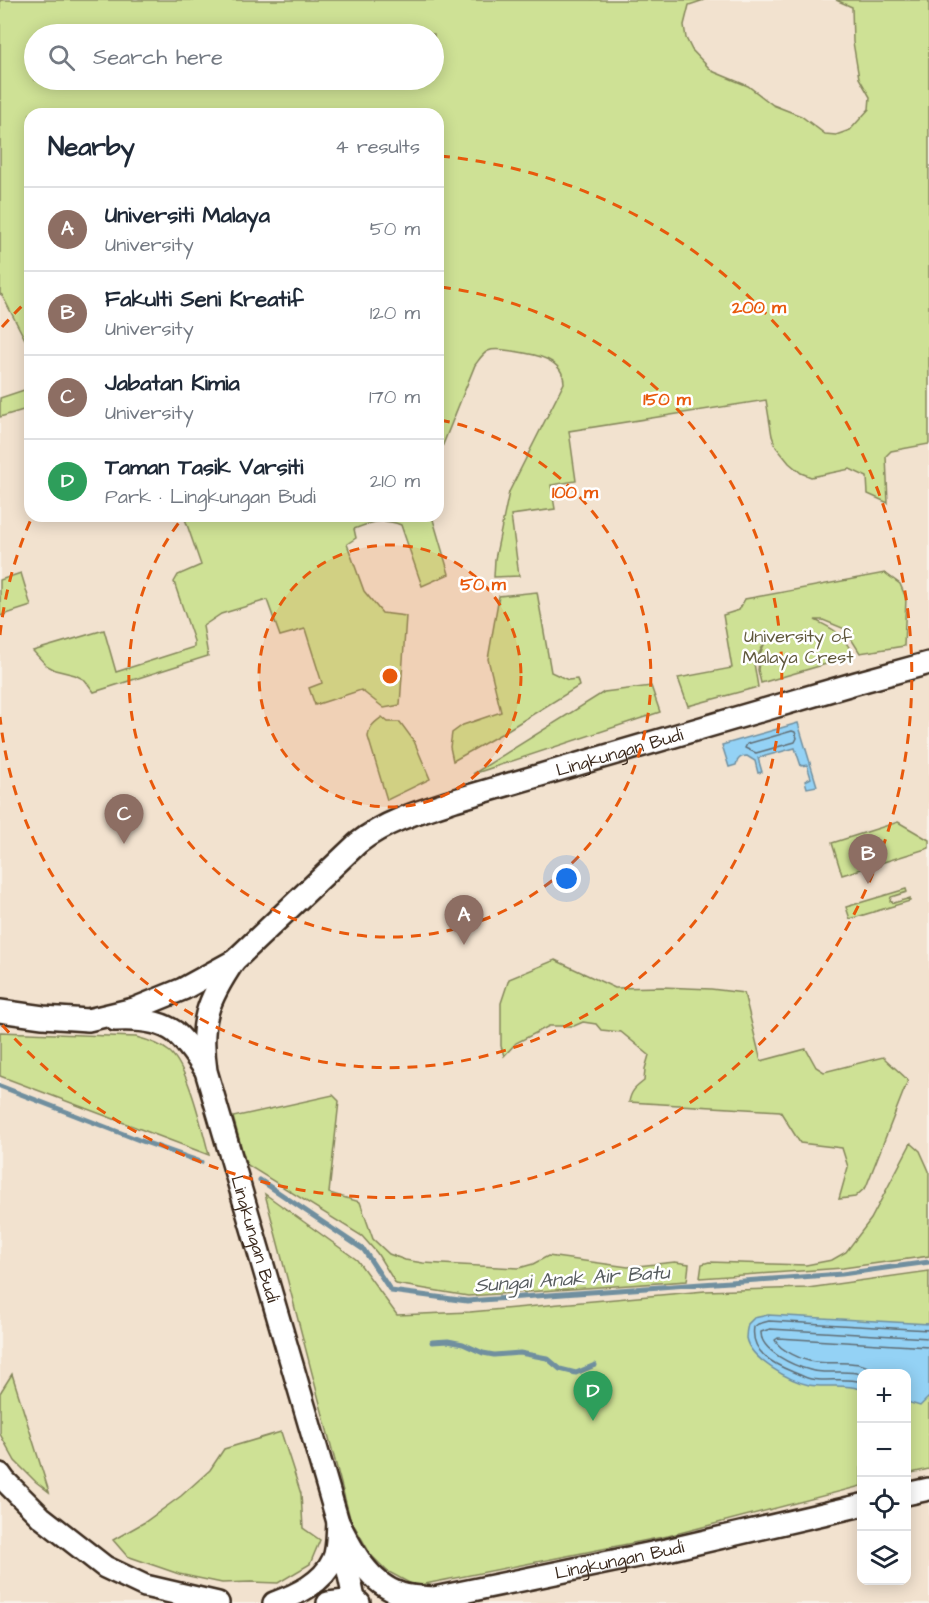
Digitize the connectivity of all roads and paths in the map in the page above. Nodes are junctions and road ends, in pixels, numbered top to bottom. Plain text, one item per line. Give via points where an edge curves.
1 (929, 663) edge
2 (234, 961) junction
3 (0, 1011) edge
4 (88, 1020) junction
5 (205, 1069) junction
6 (0, 1474) edge
7 (929, 1489) edge
8 (911, 1493) edge
9 (0, 1496) edge
10 (22, 1500) junction
11 (857, 1505) edge
12 (338, 1522) junction
13 (429, 1600) edge
14 (356, 1602) edge
15 (218, 1603) edge
16 (274, 1603) edge
17 (328, 1603) edge

1 - 2 street, Lingkungan Budi via 392,822 358,843
2 - 4 street, Lingkungan Budi via 159,1000
2 - 5 street, Lingkungan Budi via 217,986 207,1013
3 - 4 street, Lingkungan Budi
4 - 5 street via 132,1019 159,1024 175,1032
5 - 12 street, Lingkungan Budi
6 - 10 street
7 - 8 street
9 - 10 street
10 - 15 street via 119,1575 145,1586
11 - 13 street, Lingkungan Budi
12 - 13 street, Lingkungan Budi via 352,1551 387,1587
12 - 14 street, Lingkungan Budi
12 - 16 street via 334,1558 324,1575 295,1595
14 - 17 street

